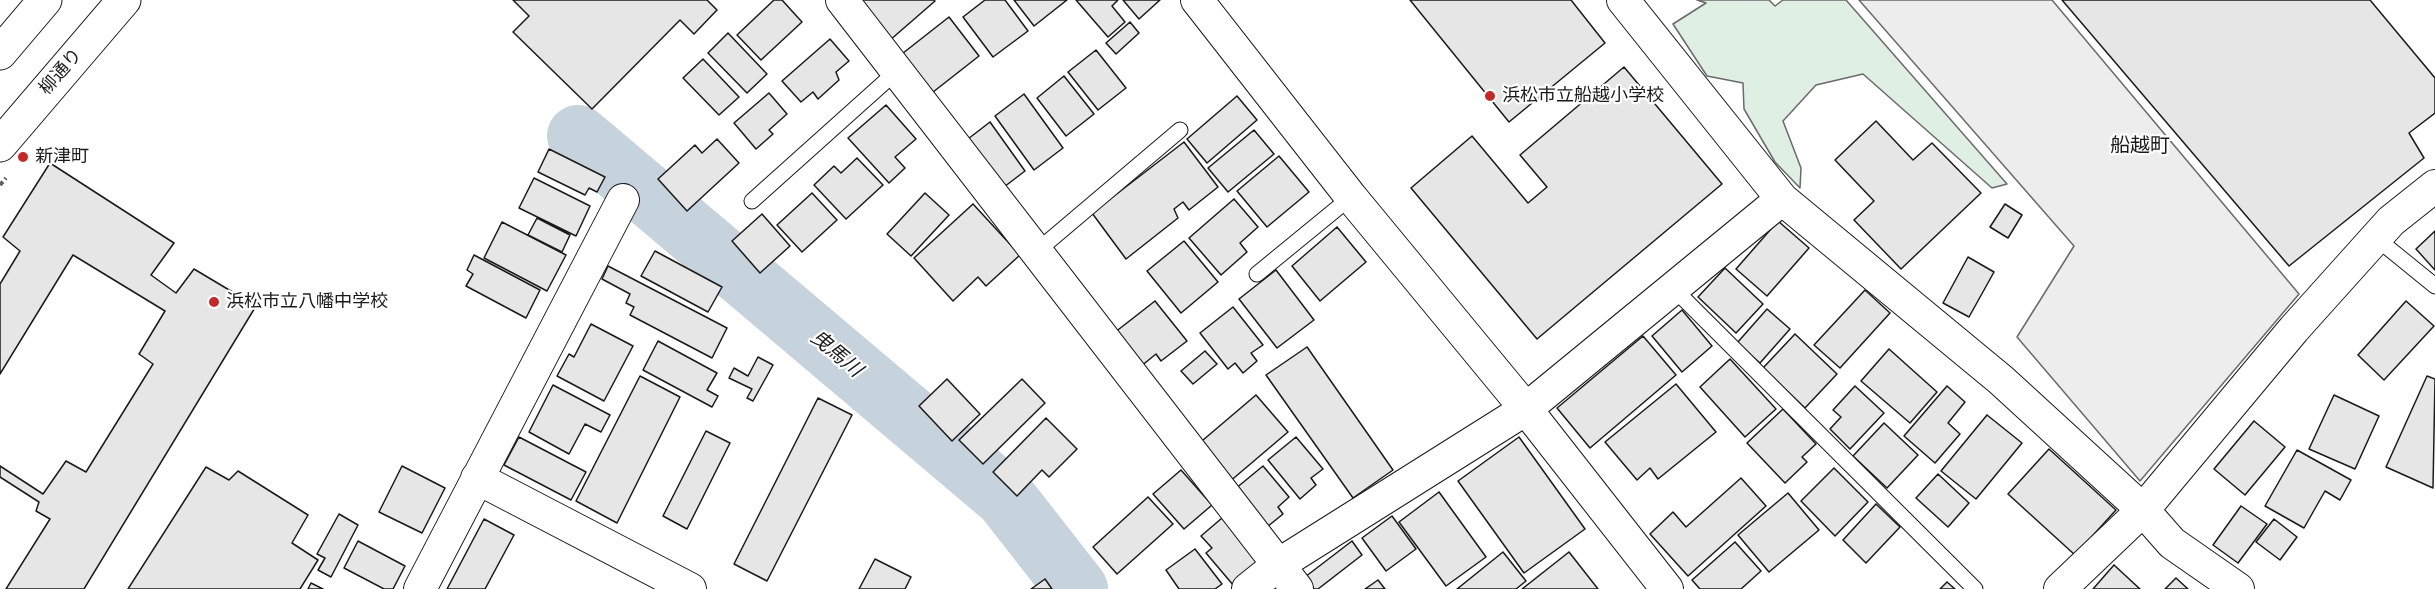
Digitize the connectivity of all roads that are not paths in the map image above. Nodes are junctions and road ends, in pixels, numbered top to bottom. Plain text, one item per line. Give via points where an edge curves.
1 (45, 0) edge
2 (124, 0) edge
3 (842, 0) edge
4 (1197, 0) edge
5 (1623, 0) edge
6 (0, 53) edge
7 (897, 71) junction
8 (1180, 130) dead end
9 (0, 145) edge
10 (2435, 186) edge
11 (1351, 197) junction
12 (1782, 199) junction
13 (623, 200) dead end
14 (752, 201) dead end
15 (2376, 238) junction
16 (1036, 252) junction
17 (1257, 274) dead end
18 (2435, 286) edge
19 (1674, 290) junction
20 (1526, 409) junction
21 (477, 478) junction
22 (2143, 510) junction
23 (1288, 577) edge
24 (420, 589) edge
25 (690, 589) edge
26 (1248, 589) edge
27 (1667, 589) edge
28 (1975, 589) edge
29 (2060, 589) edge
30 (2238, 589) edge

1 - 6 street
2 - 9 street, 柳通り
3 - 7 street
4 - 11 street
5 - 12 street
7 - 14 lane
7 - 16 street
8 - 16 lane
10 - 15 street
11 - 17 lane
11 - 20 street
12 - 19 street
12 - 22 street via 2001,380
13 - 21 street
15 - 18 lane
15 - 22 street via 2294,329
16 - 23 street
19 - 20 street
19 - 28 lane
20 - 23 street
20 - 27 street
21 - 24 street
21 - 25 street
22 - 29 street
22 - 30 street via 2172,543
23 - 26 street

